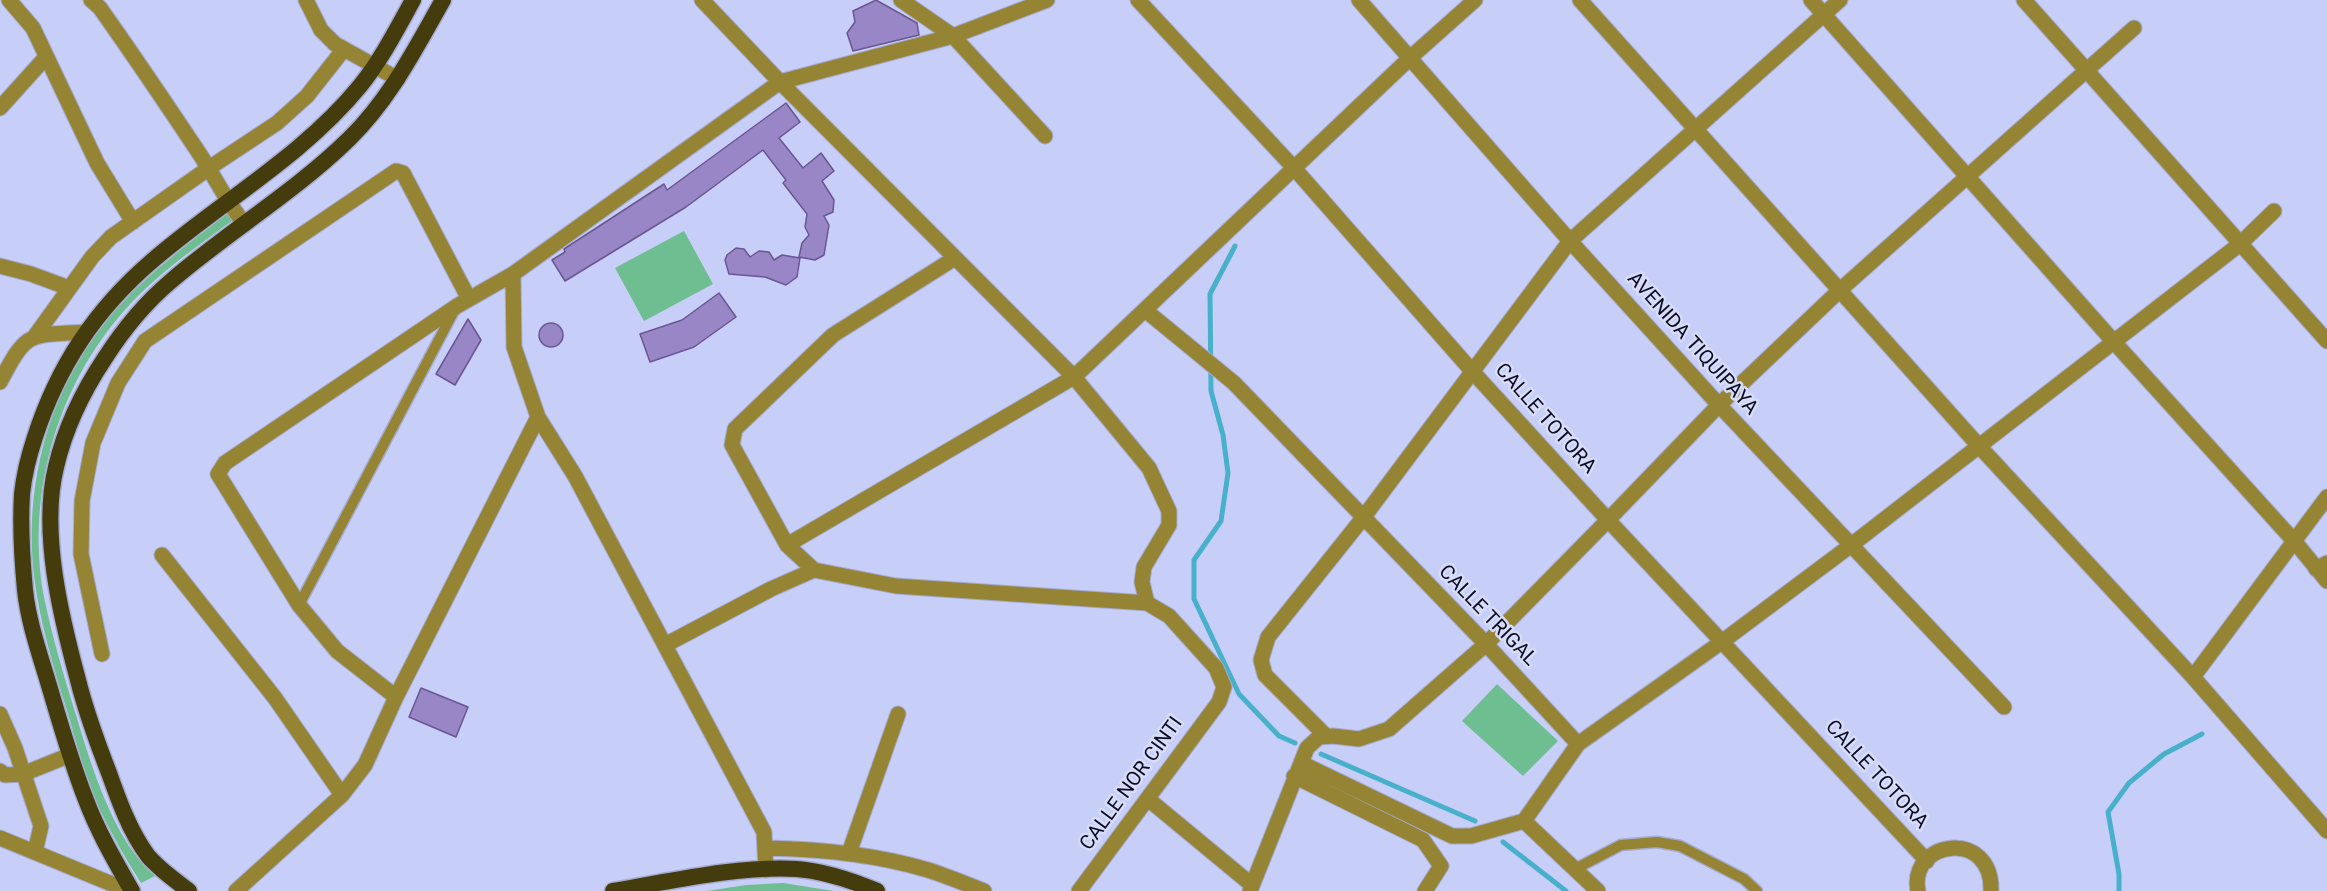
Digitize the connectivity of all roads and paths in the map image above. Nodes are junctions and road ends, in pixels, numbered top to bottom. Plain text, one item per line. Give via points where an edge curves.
1 (9, 0) edge
2 (306, 0) edge
3 (414, 0) edge
4 (443, 0) edge
5 (702, 0) edge
6 (901, 0) edge
7 (1047, 0) edge
8 (1138, 0) edge
9 (1359, 0) edge
10 (1475, 0) edge
11 (1580, 0) edge
12 (1811, 0) edge
13 (1840, 0) edge
14 (2024, 0) edge
15 (100, 3) edge
16 (1824, 14) junction
17 (2134, 28) dead end
18 (952, 36) junction
19 (344, 49) junction
20 (46, 57) junction
21 (1411, 57) junction
22 (374, 66) junction
23 (2085, 69) junction
24 (398, 79) junction
25 (780, 82) junction
26 (0, 108) edge
27 (1696, 129) junction
28 (1045, 136) dead end
29 (208, 168) junction
30 (1294, 168) junction
31 (1968, 177) junction
32 (227, 202) junction
33 (2274, 211) dead end
34 (133, 222) junction
35 (244, 223) junction
36 (1570, 241) junction
37 (2240, 244) junction
38 (955, 258) junction
39 (0, 266) edge
40 (513, 274) junction
41 (69, 288) junction
42 (1840, 290) junction
43 (463, 303) junction
44 (1145, 309) junction
45 (86, 332) junction
46 (35, 336) junction
47 (2327, 341) edge
48 (2114, 342) junction
49 (1472, 371) junction
50 (1074, 377) junction
51 (0, 382) edge
52 (1719, 405) junction
53 (538, 417) junction
54 (1979, 446) junction
55 (2327, 497) edge
56 (1363, 518) junction
57 (1608, 520) junction
58 (2295, 542) junction
59 (787, 545) junction
60 (1850, 546) junction
61 (162, 555) dead end
62 (2321, 566) edge
63 (814, 570) junction
64 (2327, 581) edge
65 (1147, 603) junction
66 (299, 605) junction
67 (1723, 641) junction
68 (1486, 644) junction
69 (665, 645) junction
70 (102, 654) dead end
71 (2193, 678) junction
72 (396, 697) junction
73 (2004, 706) dead end
74 (0, 714) edge
75 (898, 714) dead end
76 (1326, 736) junction
77 (1578, 744) junction
78 (70, 755) junction
79 (1298, 770) junction
80 (0, 771) edge
81 (23, 774) junction
82 (342, 795) junction
83 (1148, 799) junction
84 (1524, 821) junction
85 (2327, 831) edge
86 (0, 838) edge
87 (765, 848) junction
88 (34, 852) junction
89 (849, 853) junction
90 (1927, 861) junction
91 (1575, 869) junction
92 (766, 870) junction
93 (1251, 888) edge
94 (130, 891) edge
95 (189, 891) edge
96 (236, 891) edge
97 (613, 891) edge
98 (877, 891) edge
99 (984, 891) edge
100 (1079, 891) edge
101 (1425, 891) edge
102 (1598, 891) edge
103 (1757, 891) edge
104 (1918, 891) edge
105 (1992, 891) edge

1 - 20 street via 33,28
2 - 19 street via 321,30
3 - 22 highway
4 - 24 highway
5 - 25 street
6 - 18 street
7 - 18 street
8 - 30 street, CALLE TOTORA
9 - 21 street, AVENIDA TIQUIPAYA
10 - 21 street
11 - 27 street
12 - 16 street
13 - 16 street
14 - 23 street
15 - 29 street
16 - 27 street
16 - 31 street
17 - 23 street
18 - 25 street
18 - 28 street
19 - 22 street
19 - 29 street via 307,96 278,123
20 - 26 street
20 - 34 street via 97,163
21 - 30 street
21 - 36 street, AVENIDA TIQUIPAYA
22 - 24 street
22 - 32 highway via 339,109
23 - 31 street
23 - 37 street
24 - 35 highway via 349,139
25 - 38 street
25 - 40 street
27 - 36 street
27 - 42 street
29 - 32 street
29 - 34 street
30 - 44 street
30 - 49 street, CALLE TOTORA
31 - 42 street
31 - 48 street
32 - 35 street
32 - 45 highway via 152,261 113,297
33 - 37 street
34 - 41 street via 98,250
35 - 95 highway via 144,306 112,348 93,376 63,441 51,507 57,596 87,715 119,801 147,854
36 - 49 street
36 - 52 street, AVENIDA TIQUIPAYA
37 - 47 street
37 - 48 street
38 - 50 street
38 - 59 street via 833,335 735,429 732,445
39 - 41 street
40 - 43 street
40 - 53 street via 514,347
41 - 46 street
42 - 52 street
42 - 54 street
43 - 66 lane
43 - 66 street via 225,463 218,474
43 - 70 street via 403,172 396,171 146,341 118,383 93,443 82,501 81,554
44 - 50 street
44 - 56 street, CALLE TRIGAL via 1234,382
45 - 46 street
45 - 78 highway via 61,372 43,414 22,492 25,593
46 - 51 street via 16,352
48 - 54 street
48 - 58 street
49 - 56 street
49 - 57 street, CALLE TOTORA
50 - 59 street
50 - 65 street via 1149,468 1169,511 1169,525 1144,567 1142,582
52 - 57 street
52 - 60 street, AVENIDA TIQUIPAYA
53 - 69 street via 575,476
53 - 72 street
54 - 60 street
54 - 71 street
55 - 58 street
56 - 68 street, CALLE TRIGAL
56 - 76 street via 1268,637 1261,660 1265,675
57 - 67 street, CALLE TOTORA
57 - 68 street
58 - 62 street
58 - 71 street
59 - 63 street
60 - 67 street
60 - 73 street, AVENIDA TIQUIPAYA
61 - 82 street via 275,698
62 - 64 street
63 - 65 street via 896,586
63 - 69 street
65 - 83 street, CALLE NOR CINTI via 1169,615 1216,668 1224,687 1219,702
66 - 72 street via 337,651
67 - 77 street
67 - 90 street, CALLE TOTORA
68 - 76 street via 1389,729 1359,739
68 - 77 street, CALLE TRIGAL
69 - 87 street via 764,832
71 - 85 street
72 - 82 street via 365,765
74 - 81 street
75 - 89 street
76 - 79 street via 1307,748
77 - 84 street
78 - 81 street
78 - 94 highway via 87,802
79 - 84 street via 1452,836 1471,836
79 - 93 street
79 - 101 street via 1423,840 1441,866
80 - 81 street via 4,775
81 - 88 street via 40,826
82 - 96 street
83 - 93 street
83 - 100 street, CALLE NOR CINTI
84 - 91 street
86 - 88 street
87 - 89 street
87 - 92 street
88 - 94 street
89 - 99 street via 928,870
90 - 104 street via 1919,874
90 - 105 street via 1944,849 1969,850 1987,866
91 - 102 street
91 - 103 lane via 1620,845 1657,842 1680,846 1744,879
92 - 97 highway
92 - 98 highway via 798,869

